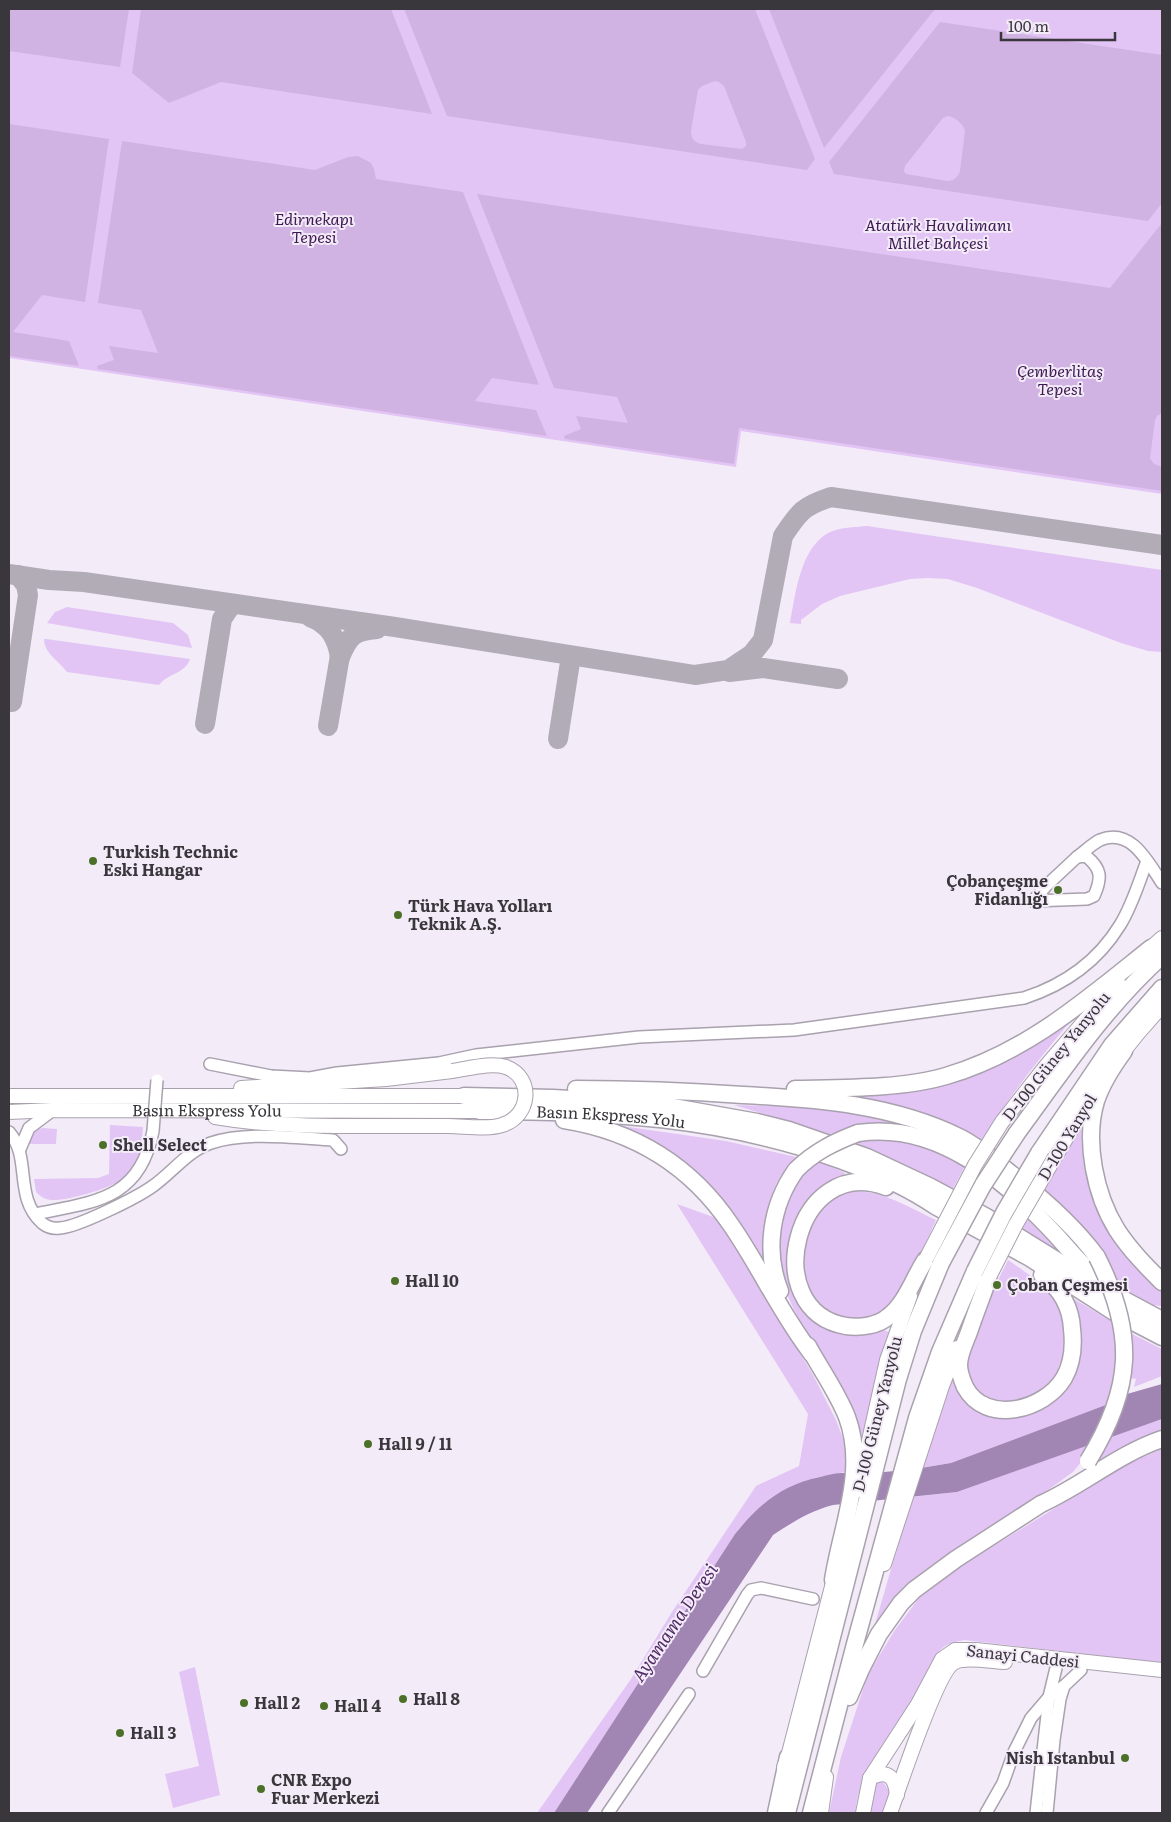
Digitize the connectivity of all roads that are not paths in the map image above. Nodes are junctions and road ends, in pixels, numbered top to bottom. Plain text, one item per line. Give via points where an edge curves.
1 (1077, 857) junction
2 (1146, 861) junction
3 (1162, 883) edge
4 (1158, 948) edge
5 (1162, 988) edge
6 (1162, 1006) edge
7 (1124, 1051) junction
8 (210, 1064) dead end
9 (157, 1080) dead end
10 (726, 1094) junction
11 (9, 1096) edge
12 (214, 1096) junction
13 (464, 1096) junction
14 (53, 1110) junction
15 (182, 1110) junction
16 (480, 1111) junction
17 (9, 1112) edge
18 (9, 1132) edge
19 (20, 1149) junction
20 (341, 1149) dead end
21 (1047, 1155) junction
22 (935, 1206) junction
23 (35, 1214) junction
24 (1012, 1249) junction
25 (933, 1261) junction
26 (981, 1275) junction
27 (1162, 1282) edge
28 (1141, 1308) junction
29 (1162, 1320) edge
30 (1162, 1337) edge
31 (812, 1354) junction
32 (1162, 1439) edge
33 (1041, 1504) junction
34 (833, 1580) junction
35 (813, 1599) dead end
36 (1056, 1668) junction
37 (1081, 1670) junction
38 (1162, 1670) edge
39 (703, 1671) dead end
40 (1162, 1678) edge
41 (1064, 1686) junction
42 (689, 1694) dead end
43 (1049, 1697) junction
44 (834, 1724) junction
45 (889, 1749) junction
46 (788, 1757) junction
47 (825, 1757) junction
48 (907, 1765) junction
49 (870, 1778) junction
50 (897, 1795) junction
51 (608, 1813) edge
52 (770, 1813) edge
53 (776, 1813) edge
54 (787, 1813) edge
55 (811, 1813) edge
56 (821, 1813) edge
57 (863, 1813) edge
58 (890, 1813) edge
59 (986, 1813) edge
60 (1036, 1813) edge
61 (1047, 1813) edge

1 - 1 street via 1086,856 1096,864 1099,885 1094,896 1033,901
1 - 2 street via 1100,840 1123,839 1133,844
2 - 3 street
2 - 8 street via 1120,925 1098,953 1071,977 1024,998 794,1030 639,1036 310,1078 270,1076
4 - 10 highway via 1025,1043 945,1077 906,1084 758,1089
4 - 25 highway, bridge via 1016,1133
4 - 25 main road, D-100 Güney Yanyolu, bridge via 1101,1000 1002,1122 975,1165
5 - 21 highway via 1112,1045
6 - 7 main road, D-100 Yanyol
7 - 21 main road, D-100 Yanyol
7 - 27 highway via 1112,1067 1093,1113 1094,1161 1108,1214 1140,1260
9 - 23 street, bridge via 150,1149 143,1165 128,1184 94,1200
10 - 13 highway via 569,1089 487,1091
10 - 33 highway, bridge via 795,1098 874,1108 961,1138 990,1156 1040,1196 1097,1257 1113,1291 1124,1333 1125,1364 1119,1394 1103,1436 1088,1461
11 - 12 main road, Basın Ekspress Yolu
12 - 13 main road, Basın Ekspress Yolu
12 - 15 main road, bridge via 226,1090 244,1088 386,1079 498,1065 518,1074 526,1093 519,1115 507,1124 491,1126 261,1124
13 - 28 highway, Basın Ekspress Yolu via 656,1104 790,1130 867,1157 925,1183
14 - 15 main road, Basın Ekspress Yolu
14 - 17 main road, Basın Ekspress Yolu
14 - 19 street via 29,1128
15 - 16 main road, Basın Ekspress Yolu
16 - 22 highway, Basın Ekspress Yolu via 632,1115 740,1131 798,1146 865,1169
16 - 31 highway via 564,1120 606,1129 641,1144 672,1163 698,1186 730,1224
18 - 19 street
19 - 23 street via 26,1195
20 - 23 street via 332,1140 244,1137 224,1140 194,1151 147,1191 74,1225 53,1228
21 - 26 highway, bridge via 1004,1213
22 - 24 highway, Basın Ekspress Yolu
22 - 25 highway via 875,1183 860,1182 831,1190 805,1217 798,1236 795,1264 800,1289 815,1313 838,1325 862,1326 881,1322 890,1316
24 - 26 highway via 1058,1290 1068,1308 1073,1336 1070,1361 1063,1379 1042,1398 1021,1408 1004,1410 985,1406 968,1392 959,1372
24 - 30 highway, Basın Ekspress Yolu via 1114,1312
25 - 34 main road, D-100 Güney Yanyolu via 900,1322 887,1360 852,1516
25 - 54 highway via 898,1378
26 - 44 highway via 953,1319 923,1398
28 - 29 highway, Basın Ekspress Yolu
28 - 31 highway, bridge via 1092,1273 1015,1196 970,1159 909,1134 858,1133 816,1152 796,1170 782,1192 776,1210 770,1253 774,1273 779,1290
31 - 34 highway via 839,1399 855,1454 854,1476
32 - 33 highway via 1135,1450
33 - 44 highway via 956,1559 901,1603 879,1634
34 - 46 main road, D-100 Güney Yanyolu
35 - 39 street via 761,1588 752,1590
36 - 37 main road, Sanayi Caddesi
36 - 43 street
36 - 48 main road, Sanayi Caddesi via 955,1662 941,1679
37 - 40 main road, Sanayi Caddesi
37 - 41 street
38 - 45 main road, Sanayi Caddesi via 955,1650 942,1659
41 - 43 street
41 - 61 street via 1054,1740
42 - 51 street
43 - 59 street via 1032,1718 1014,1752 1003,1784
43 - 60 street
44 - 47 highway
45 - 48 main road via 888,1763 891,1766
45 - 49 main road, Sanayi Caddesi
46 - 52 main road, D-100 Güney Yanyolu
46 - 53 highway
47 - 55 highway
47 - 56 main road
48 - 50 main road, Sanayi Caddesi
49 - 50 main road via 877,1774 890,1776
49 - 57 main road, Sanayi Caddesi
50 - 58 main road, Sanayi Caddesi

